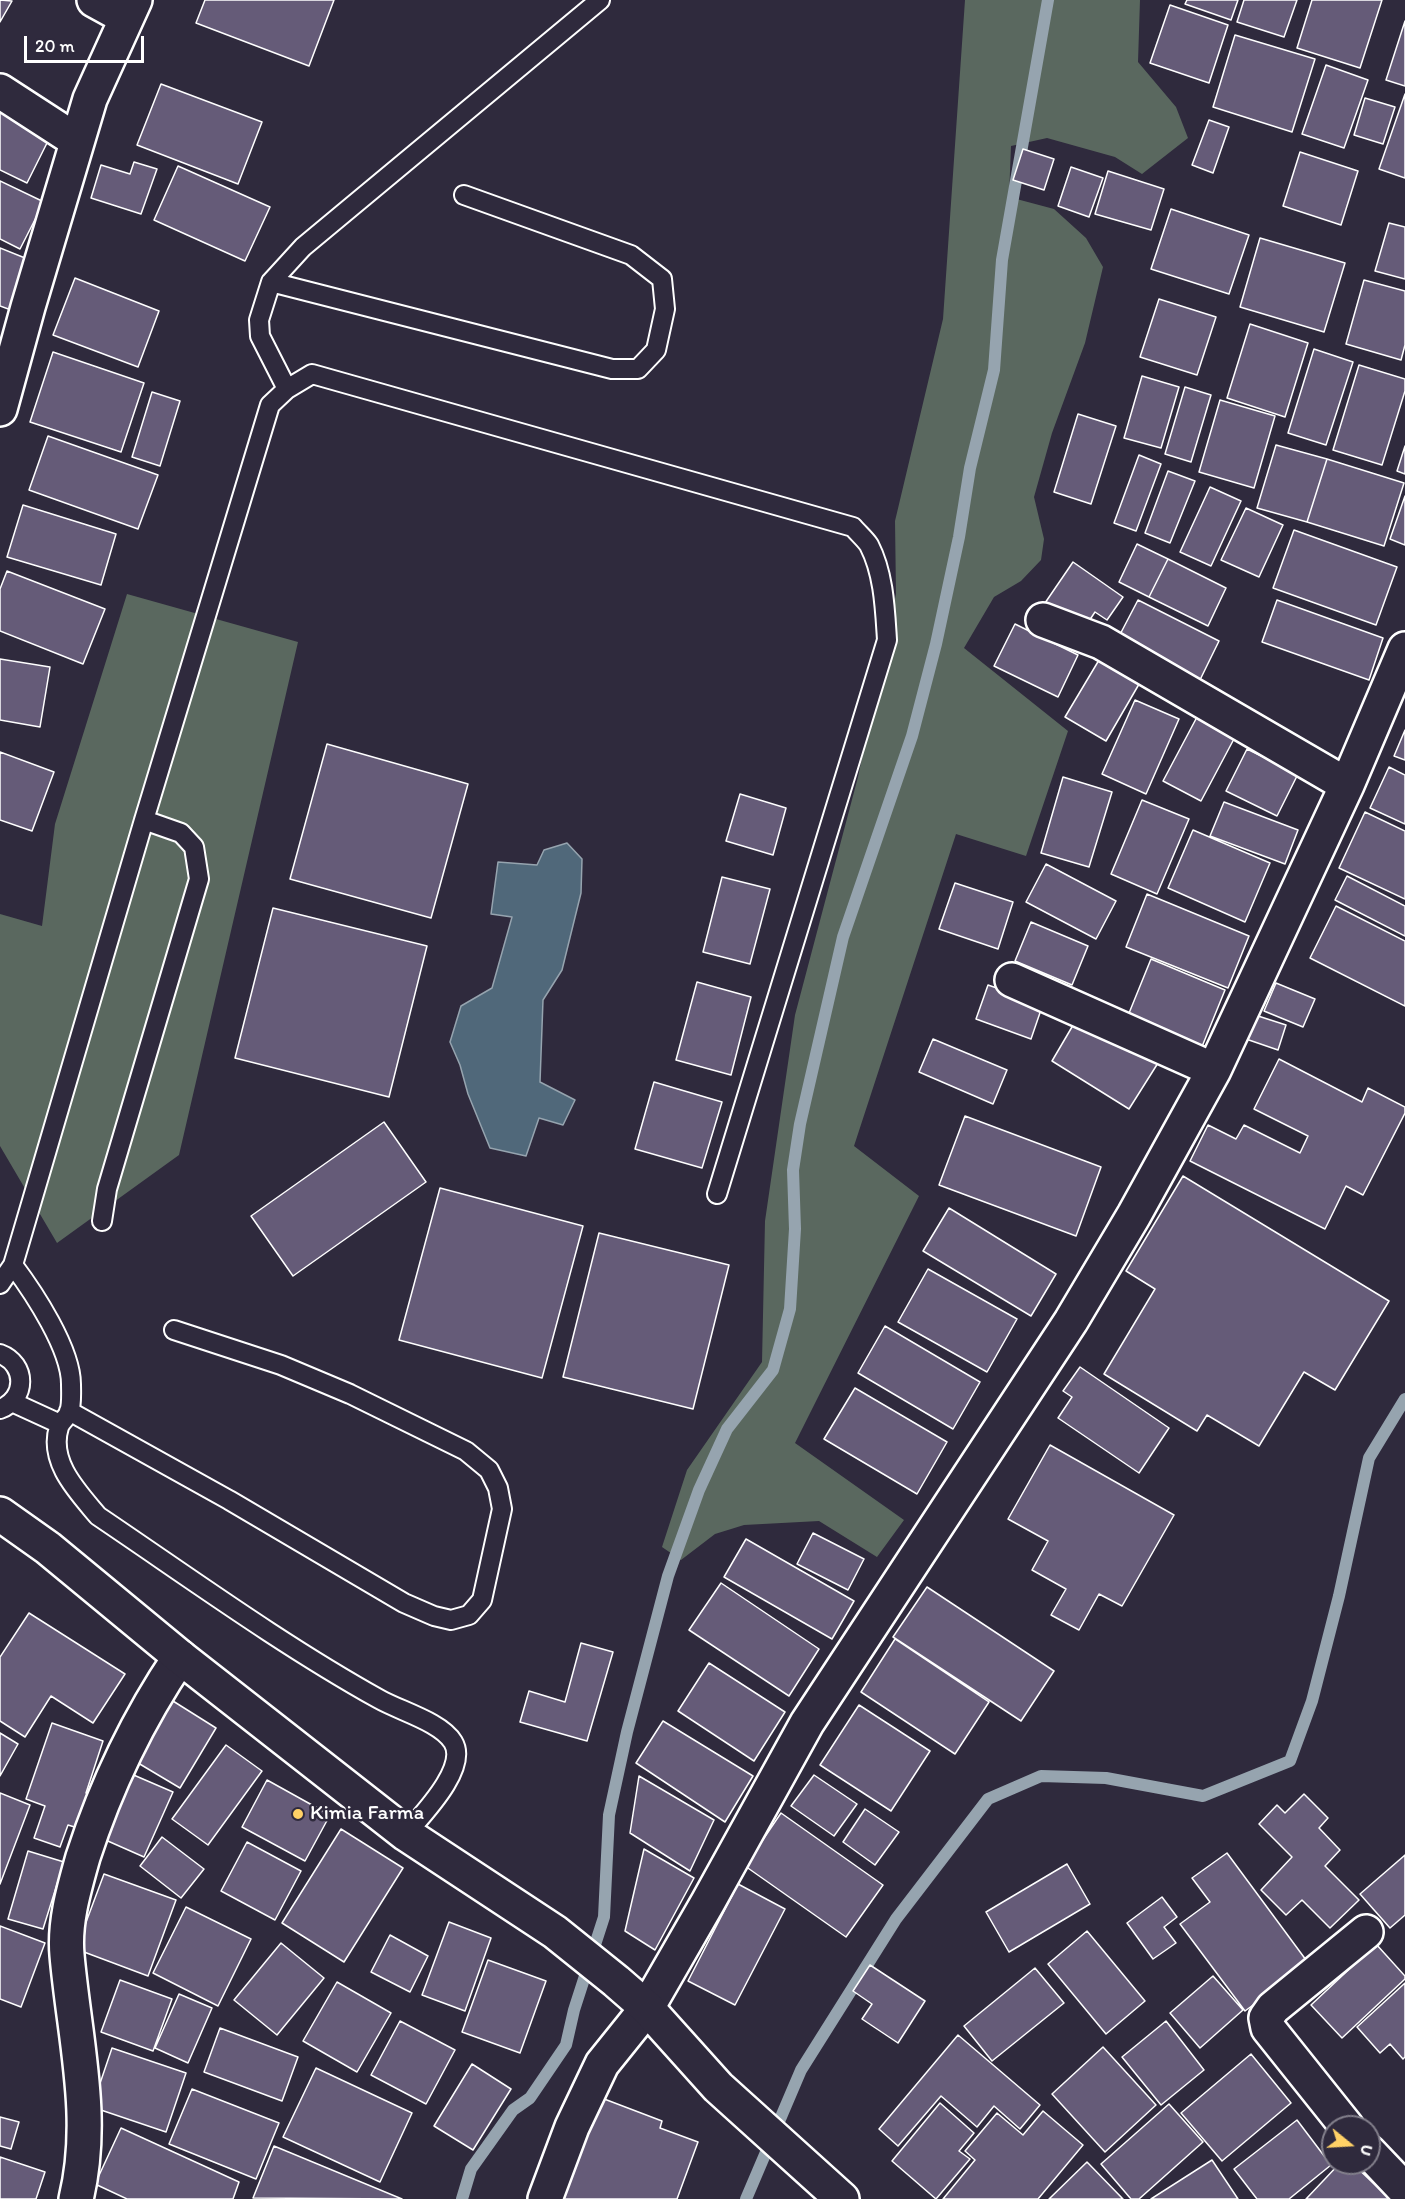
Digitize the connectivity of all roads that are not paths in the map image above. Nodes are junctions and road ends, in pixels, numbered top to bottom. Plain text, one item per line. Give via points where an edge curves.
1 (94, 0) edge
2 (600, 0) edge
3 (130, 9) edge
4 (0, 92) edge
5 (77, 141) junction
6 (464, 195) dead end
7 (272, 282) junction
8 (287, 389) junction
9 (0, 409) edge
10 (1043, 620) dead end
11 (1405, 650) edge
12 (1347, 785) junction
13 (144, 820) junction
14 (1012, 980) dead end
15 (1214, 1070) junction
16 (717, 1194) dead end
17 (102, 1221) dead end
18 (13, 1265) junction
19 (0, 1284) edge
20 (174, 1330) dead end
21 (0, 1354) edge
22 (6, 1405) edge
23 (64, 1418) junction
24 (0, 1514) edge
25 (180, 1658) junction
26 (406, 1834) junction
27 (1366, 1932) dead end
28 (647, 2008) junction
29 (1337, 2115) edge
30 (1381, 2165) edge
31 (1405, 2190) edge
32 (841, 2198) edge
33 (76, 2199) edge
34 (545, 2199) edge

1 - 3 street
2 - 7 lane via 303,247
3 - 5 street via 90,99
4 - 5 street
5 - 9 street
6 - 7 lane via 631,255 662,279 665,309 656,350 638,369 612,369
7 - 8 lane via 259,320 260,336
8 - 13 lane via 270,405
8 - 16 lane via 312,374 853,527 868,544 879,574 887,640
10 - 12 street via 1101,642
11 - 12 street
12 - 15 street
13 - 17 lane via 181,833 194,847 199,879 107,1189
13 - 18 lane
14 - 15 street
15 - 28 street via 1071,1321 807,1723
18 - 19 lane
18 - 23 lane via 36,1296 67,1362 71,1382
20 - 23 lane via 281,1365 350,1394 465,1451 489,1470 502,1509 482,1600 469,1615 451,1620 404,1603 229,1500
21 - 22 lane via 9,1357 19,1370 20,1387
22 - 23 lane
23 - 26 lane via 56,1452 73,1486 98,1516 298,1650 380,1700 427,1722 454,1743 454,1769
24 - 25 street via 48,1548
25 - 26 street
25 - 33 street via 157,1690 115,1771 73,1889 67,1953 81,2055 84,2138
26 - 28 street via 555,1932
27 - 29 street via 1273,2008 1266,2018 1268,2028
28 - 32 street via 718,2087
28 - 34 street via 602,2064 572,2127
30 - 31 street

